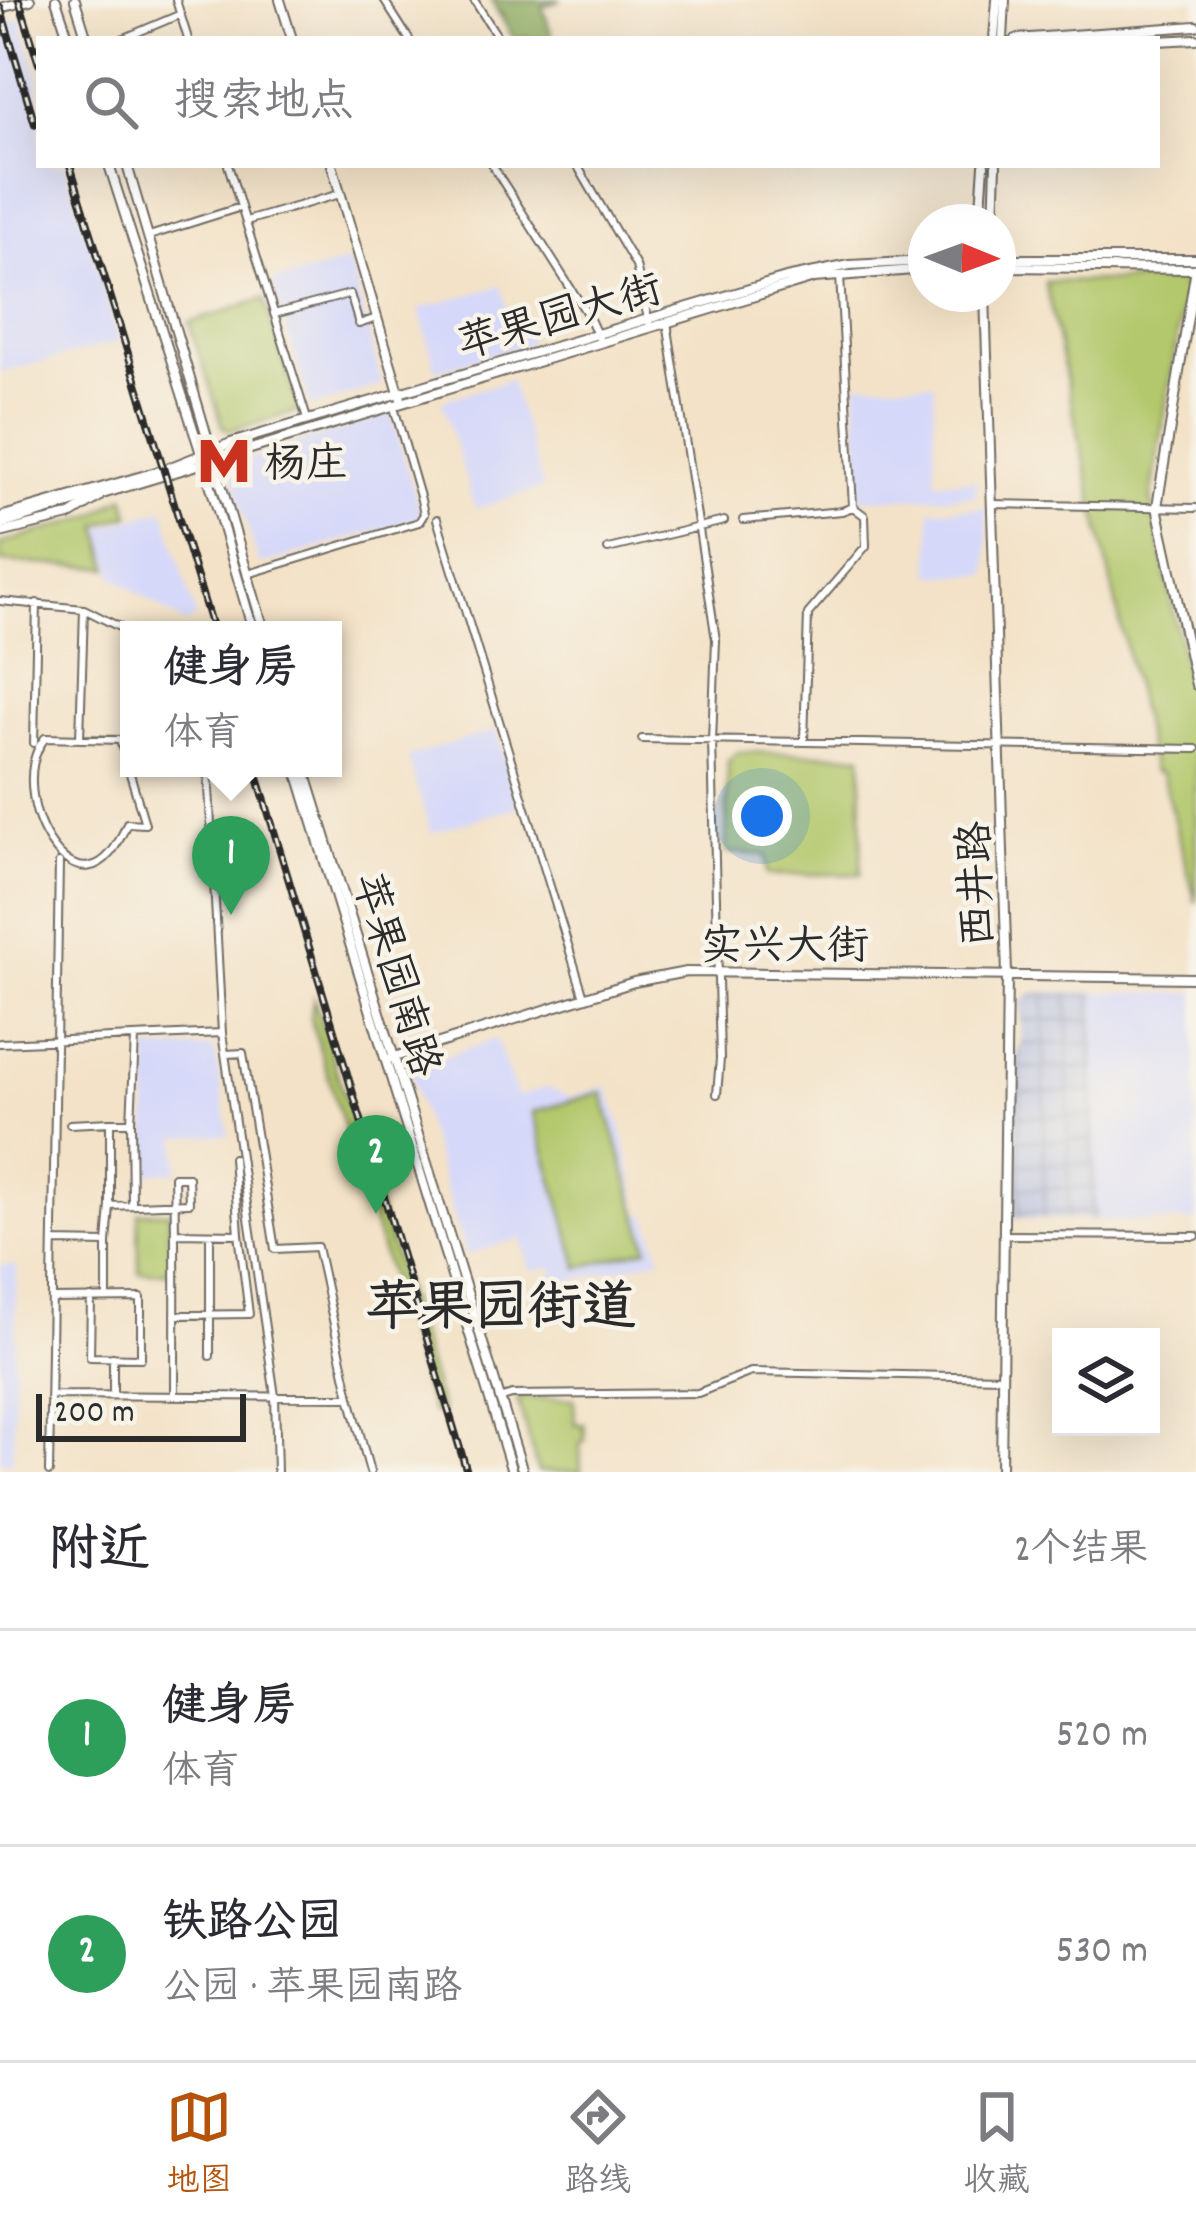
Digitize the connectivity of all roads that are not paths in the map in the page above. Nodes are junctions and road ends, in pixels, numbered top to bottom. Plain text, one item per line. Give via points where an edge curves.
1 (30, 0) edge
2 (56, 0) edge
3 (75, 0) edge
4 (176, 0) edge
5 (280, 0) edge
6 (384, 0) edge
7 (474, 0) edge
8 (1001, 0) edge
9 (0, 8) edge
10 (181, 14) junction
11 (1196, 26) edge
12 (68, 36) edge
13 (86, 36) edge
14 (129, 36) edge
15 (187, 36) edge
16 (291, 36) edge
17 (408, 36) edge
18 (497, 36) edge
19 (999, 36) edge
20 (1058, 36) edge
21 (1196, 39) edge
22 (1160, 41) edge
23 (110, 168) edge
24 (128, 168) edge
25 (229, 168) edge
26 (333, 168) edge
27 (494, 168) edge
28 (579, 168) edge
29 (984, 168) edge
30 (996, 168) edge
31 (340, 194) junction
32 (981, 204) edge
33 (995, 204) edge
34 (241, 207) junction
35 (245, 222) junction
36 (149, 236) junction
37 (1016, 263) edge
38 (908, 266) edge
39 (1196, 266) edge
40 (840, 270) junction
41 (986, 312) edge
42 (274, 314) junction
43 (377, 318) junction
44 (667, 322) junction
45 (650, 323) junction
46 (599, 338) junction
47 (398, 399) junction
48 (307, 420) junction
49 (215, 454) junction
50 (203, 459) junction
51 (992, 504) junction
52 (853, 507) junction
53 (1157, 507) junction
54 (1196, 508) edge
55 (436, 519) dead end
56 (743, 520) dead end
57 (724, 521) dead end
58 (0, 525) edge
59 (698, 526) junction
60 (608, 549) dead end
61 (248, 574) junction
62 (0, 602) edge
63 (38, 603) junction
64 (84, 609) junction
65 (250, 621) edge
66 (261, 621) edge
67 (120, 627) edge
68 (1196, 685) edge
69 (80, 739) junction
70 (642, 739) dead end
71 (120, 740) edge
72 (712, 741) junction
73 (804, 742) junction
74 (1000, 746) junction
75 (1196, 749) edge
76 (133, 777) edge
77 (208, 777) edge
78 (303, 777) edge
79 (41, 856) dead end
80 (59, 863) junction
81 (717, 972) junction
82 (1007, 975) junction
83 (1196, 978) edge
84 (584, 998) junction
85 (222, 1033) junction
86 (135, 1037) junction
87 (56, 1040) junction
88 (0, 1042) edge
89 (225, 1054) junction
90 (390, 1058) junction
91 (717, 1094) dead end
92 (110, 1122) junction
93 (131, 1122) junction
94 (70, 1124) dead end
95 (233, 1158) dead end
96 (175, 1204) junction
97 (132, 1205) junction
98 (110, 1206) junction
99 (175, 1233) junction
100 (210, 1234) junction
101 (239, 1234) junction
102 (1004, 1235) junction
103 (1196, 1236) edge
104 (53, 1242) junction
105 (107, 1243) junction
106 (107, 1294) dead end
107 (52, 1298) junction
108 (92, 1298) junction
109 (211, 1314) junction
110 (175, 1315) junction
111 (113, 1357) junction
112 (210, 1357) dead end
113 (1003, 1377) junction
114 (51, 1395) junction
115 (112, 1395) junction
116 (175, 1396) junction
117 (274, 1396) junction
118 (350, 1397) junction
119 (499, 1399) junction
120 (49, 1472) edge
121 (277, 1472) edge
122 (370, 1472) edge
123 (512, 1472) edge
124 (523, 1472) edge
125 (1000, 1472) edge

1 - 9 main road
2 - 12 main road
3 - 13 main road
4 - 10 street
5 - 16 main road
6 - 17 street
7 - 18 street
8 - 19 main road
10 - 14 street
10 - 15 street
11 - 20 main road
21 - 22 main road
23 - 50 main road
24 - 36 main road
25 - 34 street
26 - 31 main road
27 - 46 street
28 - 45 street via 636,266
29 - 32 main road
30 - 33 main road
31 - 35 street
31 - 43 main road
34 - 35 street
34 - 36 street
35 - 42 street
36 - 49 main road
37 - 39 main road
38 - 40 main road, 苹果园大街
39 - 53 main road
40 - 44 main road, 苹果园大街
40 - 45 main road, 苹果园大街 via 786,278
40 - 52 street
41 - 51 main road, 西井路
42 - 43 street via 350,294 359,324
42 - 48 street
43 - 47 main road
44 - 45 main road, 苹果园大街
44 - 59 street
45 - 46 main road, 苹果园大街
46 - 47 main road, 苹果园大街
47 - 48 main road, 苹果园大街
47 - 49 main road, 苹果园大街
47 - 61 street via 424,514 419,521
48 - 49 main road, 苹果园大街
49 - 50 main road
49 - 61 main road
50 - 58 main road
50 - 58 main road
50 - 65 main road
51 - 53 street
51 - 74 main road, 西井路
52 - 56 street
52 - 73 street via 865,516 866,546 808,614
53 - 54 street
53 - 68 main road
55 - 84 street
57 - 59 street
59 - 60 street
59 - 72 street via 715,630
61 - 66 main road
62 - 63 street
63 - 64 street
63 - 69 street via 32,746 45,738
64 - 67 street
64 - 69 street
69 - 71 street
70 - 72 street
72 - 73 street
72 - 81 street
73 - 74 street
74 - 75 street
74 - 82 main road, 西井路
76 - 80 street via 145,824 127,823 115,848 93,866
77 - 85 street
78 - 90 main road, 苹果园南路
79 - 80 street
80 - 87 street
81 - 82 main road, 实兴大街
81 - 84 main road, 实兴大街 via 670,974
81 - 91 street
82 - 83 main road, 实兴大街
82 - 102 main road, 西井路
84 - 90 main road, 实兴大街
85 - 86 street
85 - 89 street
86 - 87 street
86 - 93 street
87 - 88 street
87 - 104 street
89 - 117 street
89 - 118 street via 243,1053 274,1249 316,1247
90 - 119 main road, 苹果园南路
90 - 123 main road, 苹果园南路
92 - 93 street
92 - 94 street
92 - 98 street
93 - 97 street
95 - 101 street
96 - 96 street via 189,1203 188,1177 174,1177
96 - 97 street
96 - 99 street
97 - 98 street
98 - 105 street
99 - 100 street
99 - 110 street
100 - 101 street
100 - 109 street
101 - 109 street via 249,1314
102 - 103 street
102 - 113 main road, 西井路
104 - 105 street
104 - 107 street
105 - 106 street
107 - 108 street
107 - 114 street
108 - 111 street via 90,1357
108 - 111 street via 141,1298 141,1358
109 - 110 street
109 - 112 street
110 - 116 street
111 - 115 street
113 - 119 street via 752,1372 698,1393
113 - 125 main road, 西井路
114 - 115 street
114 - 120 street
115 - 116 street
116 - 117 street
117 - 118 street
117 - 121 street
118 - 122 street
119 - 124 main road, 苹果园南路

